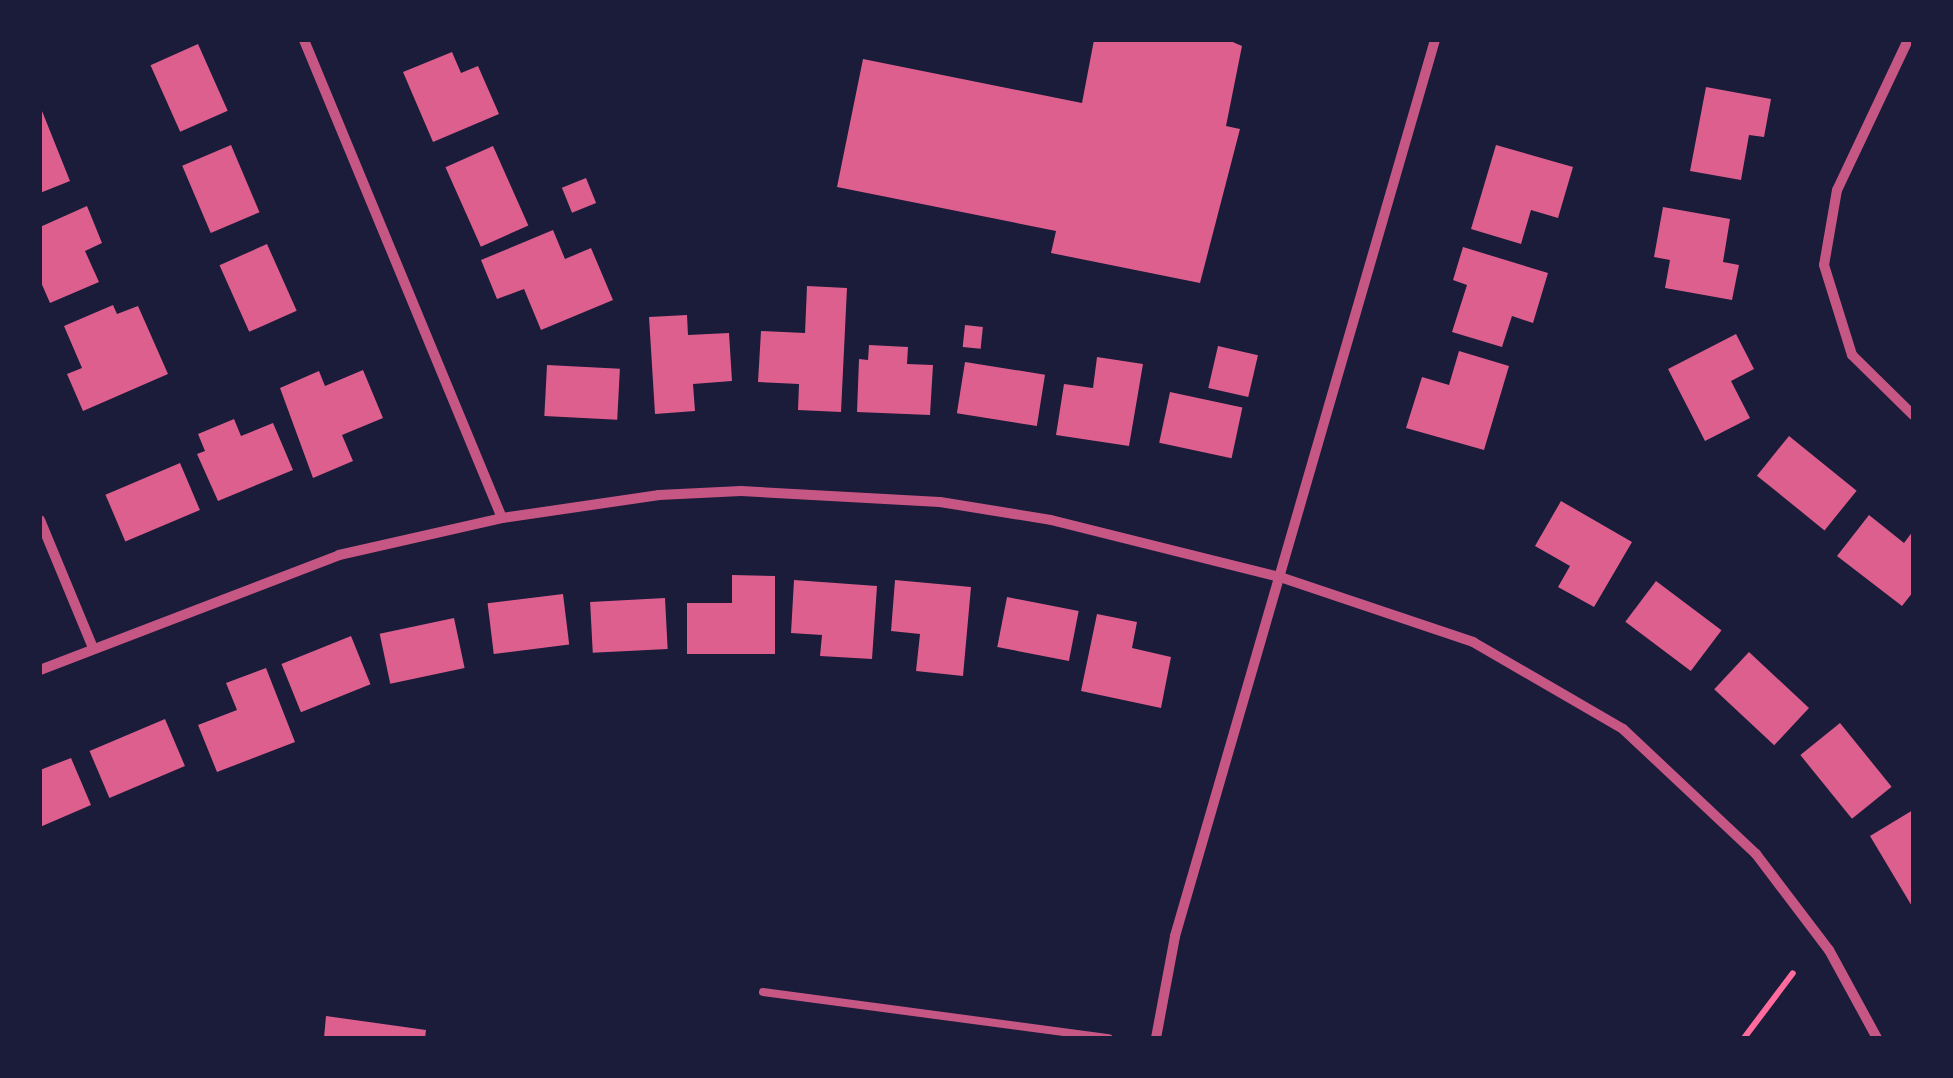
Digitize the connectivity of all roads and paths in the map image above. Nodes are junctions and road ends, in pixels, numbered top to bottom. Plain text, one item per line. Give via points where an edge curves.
1 (304, 40) edge
2 (1435, 40) edge
3 (1908, 40) edge
4 (1913, 415) edge
5 (502, 518) junction
6 (40, 520) edge
7 (1280, 577) junction
8 (93, 648) junction
9 (40, 670) edge
10 (1794, 973) dead end
11 (763, 992) dead end
12 (996, 1023) junction
13 (994, 1038) edge
14 (1109, 1038) edge
15 (1156, 1038) edge
16 (1744, 1038) edge
17 (1877, 1038) edge

1 - 5 street
2 - 7 street
3 - 4 street via 1837,190 1824,265 1852,355
5 - 7 street via 659,495 741,491 940,502 1051,520
5 - 8 street via 339,555
6 - 8 street
7 - 15 street via 1175,936
7 - 17 street via 1473,642 1623,729 1756,854 1828,950
8 - 9 street
10 - 16 path
11 - 12 lane
12 - 13 lane
12 - 14 lane

